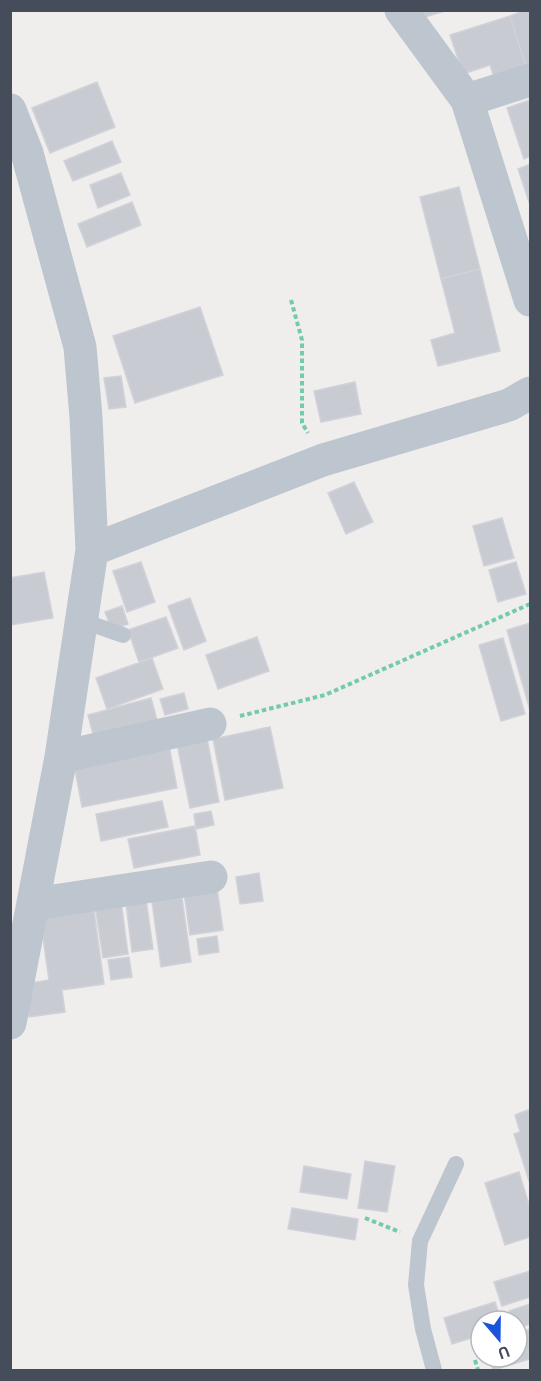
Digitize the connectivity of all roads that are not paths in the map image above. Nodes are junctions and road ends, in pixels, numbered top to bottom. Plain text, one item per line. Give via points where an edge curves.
1 (401, 10) edge
2 (531, 80) edge
3 (467, 100) junction
4 (10, 110) edge
5 (19, 157) edge
6 (531, 300) edge
7 (531, 393) edge
8 (92, 550) junction
9 (80, 621) junction
10 (123, 635) dead end
11 (210, 723) road end
12 (61, 757) junction
13 (212, 878) dead end
14 (34, 904) junction
15 (10, 1023) edge
16 (456, 1164) dead end
17 (434, 1371) edge

1 - 3 street
2 - 3 street
3 - 6 street
4 - 5 street
5 - 8 street via 80,347
7 - 8 street via 510,405 323,460
8 - 9 street
9 - 10 lane
9 - 12 street
11 - 12 street
12 - 14 street
13 - 14 street
14 - 15 street
16 - 17 lane via 420,1240 416,1285

